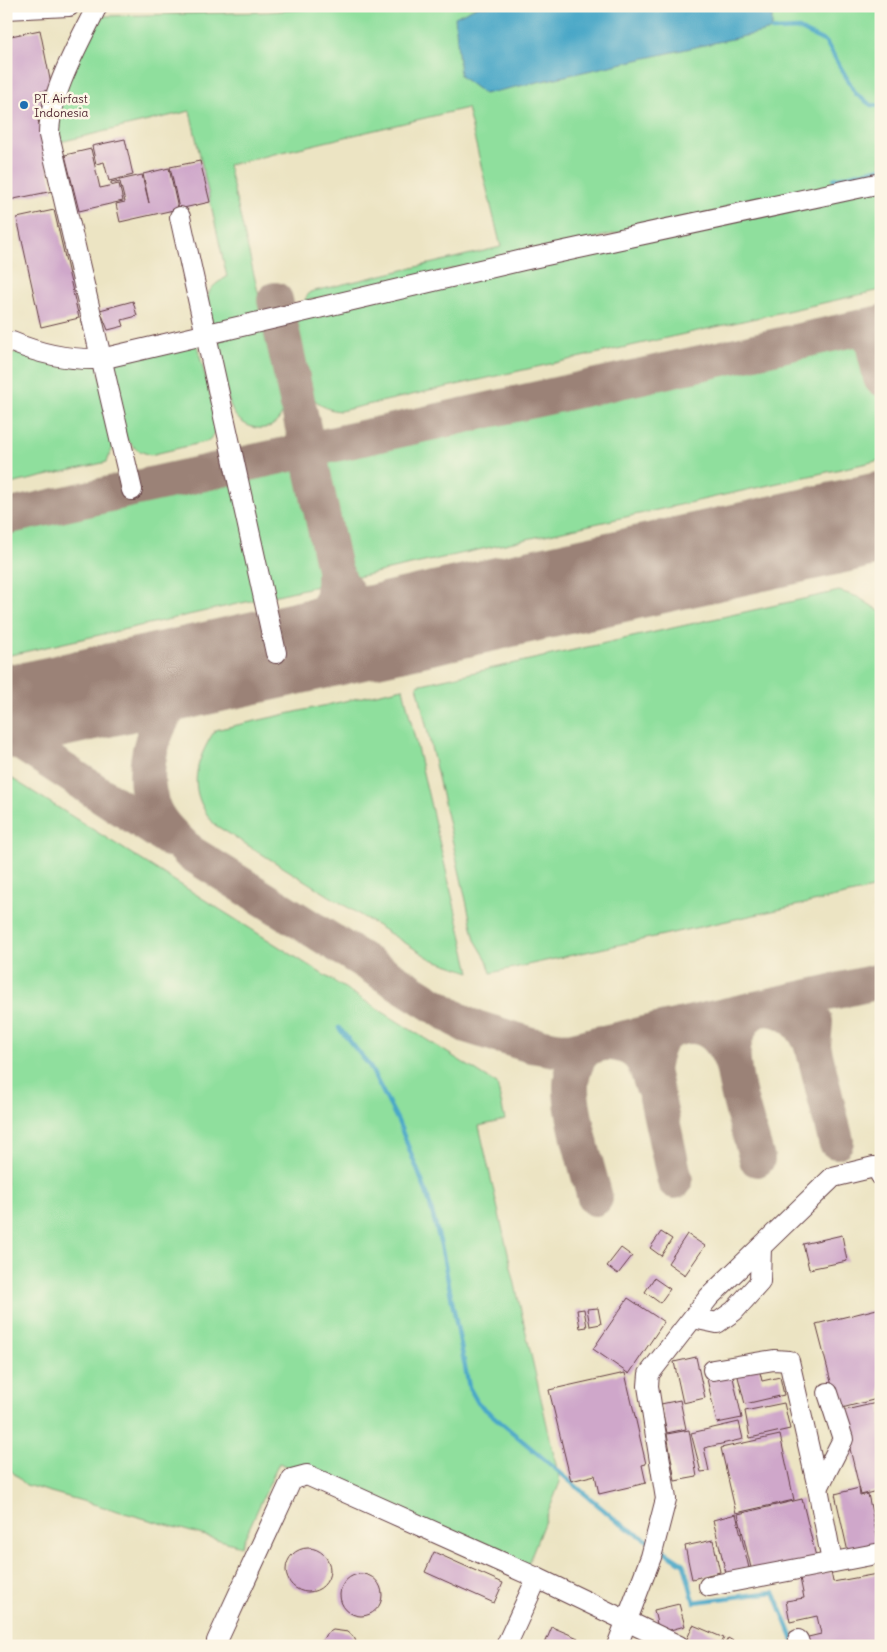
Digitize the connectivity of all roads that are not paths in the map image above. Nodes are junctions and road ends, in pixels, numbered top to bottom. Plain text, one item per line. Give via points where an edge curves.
1 (69, 6) edge
2 (97, 6) edge
3 (6, 9) edge
4 (881, 184) edge
5 (180, 217) dead end
6 (206, 333) junction
7 (12, 342) dead end
8 (100, 359) junction
9 (132, 490) dead end
10 (276, 653) dead end
11 (881, 1176) edge
12 (760, 1247) junction
13 (693, 1318) junction
14 (713, 1370) dead end
15 (828, 1394) dead end
16 (818, 1488) junction
17 (881, 1553) edge
18 (832, 1562) junction
19 (537, 1578) junction
20 (709, 1586) dead end
21 (628, 1620) junction
22 (217, 1646) edge
23 (506, 1646) edge
24 (617, 1646) edge
25 (679, 1646) edge

1 - 3 lane
2 - 8 lane via 57,94 49,135
4 - 6 lane via 523,260
5 - 6 lane
6 - 8 lane
6 - 10 lane
7 - 8 lane via 58,356
8 - 9 lane
11 - 12 lane via 877,1167 833,1177
12 - 13 lane via 709,1297
12 - 13 lane via 760,1282 734,1311 718,1323
13 - 21 lane via 649,1374 648,1386 666,1499 661,1527
14 - 16 lane via 774,1360 788,1361
15 - 16 lane via 843,1439
16 - 18 lane
17 - 18 lane
18 - 20 lane
19 - 21 lane
19 - 22 lane via 308,1475 299,1475 292,1479
19 - 23 lane
21 - 24 lane
21 - 25 lane

